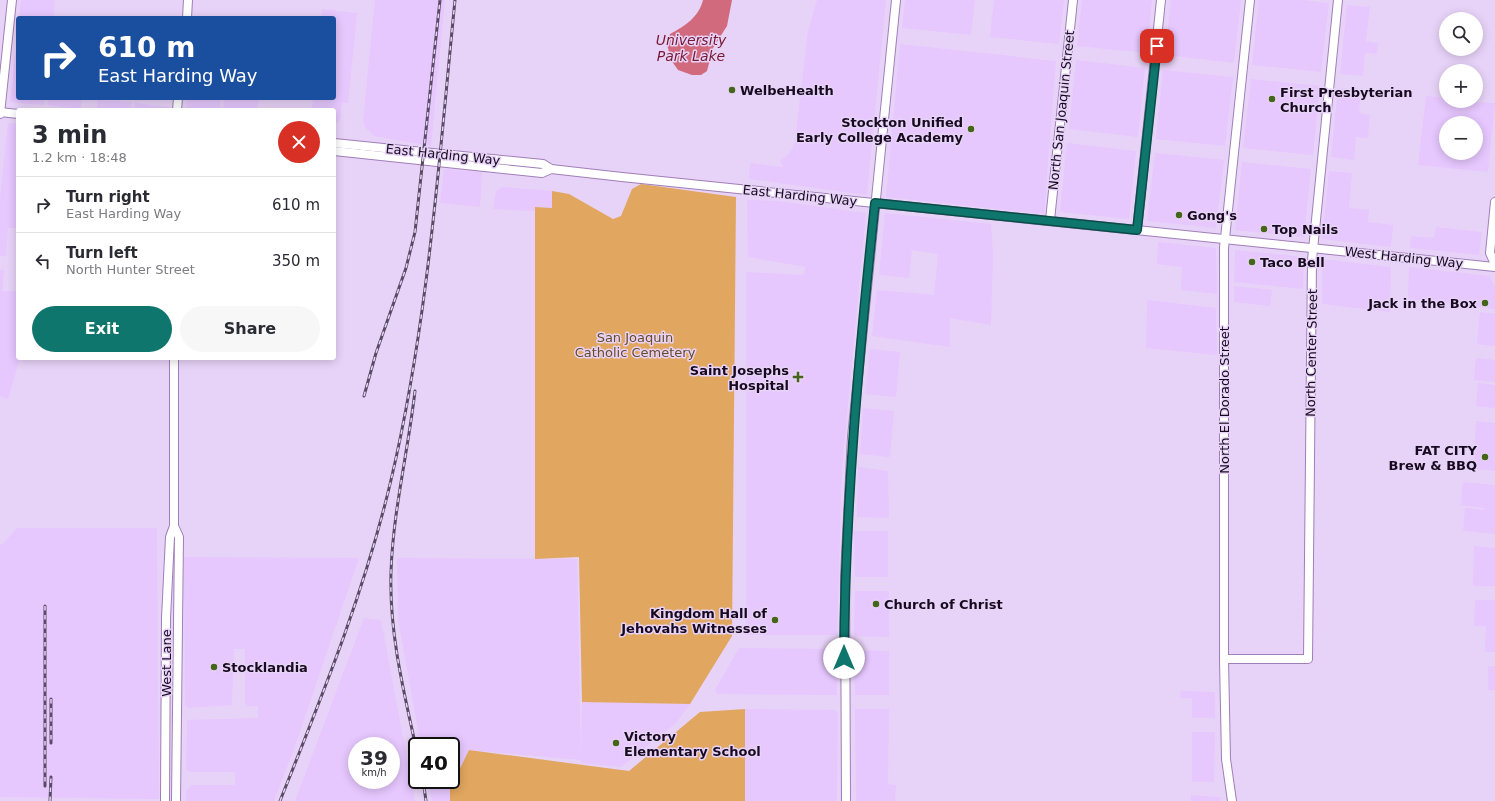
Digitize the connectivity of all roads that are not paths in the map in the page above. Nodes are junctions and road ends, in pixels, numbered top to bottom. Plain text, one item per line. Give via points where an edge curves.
1 (12, 0) edge
2 (188, 0) edge
3 (896, 0) edge
4 (1073, 0) edge
5 (1161, 0) edge
6 (1250, 0) edge
7 (1338, 0) edge
8 (187, 16) edge
9 (0, 113) edge
10 (16, 114) edge
11 (336, 143) edge
12 (336, 151) edge
13 (551, 169) junction
14 (1495, 202) edge
15 (875, 203) junction
16 (1050, 220) junction
17 (1137, 230) junction
18 (1225, 238) junction
19 (1313, 248) junction
20 (1495, 266) edge
21 (174, 360) edge
22 (174, 526) junction
23 (168, 576) junction
24 (166, 617) junction
25 (177, 624) junction
26 (177, 638) junction
27 (1224, 659) junction
28 (165, 801) edge
29 (176, 801) edge
30 (846, 801) edge
31 (1232, 801) edge

1 - 9 street
2 - 8 street
3 - 15 street
4 - 16 street, North San Joaquin Street
5 - 17 street
6 - 18 street, North El Dorado Street
7 - 19 street, North Center Street
9 - 10 street
11 - 13 street, East Harding Way via 543,164
12 - 13 street, East Harding Way via 542,173
13 - 15 street, East Harding Way
14 - 20 street via 1490,253
15 - 16 street, East Harding Way
15 - 30 street via 852,437 845,576
16 - 17 street, East Harding Way
17 - 18 street, East Harding Way
18 - 19 street, East Harding Way
18 - 27 street, North El Dorado Street
19 - 20 street, West Harding Way
19 - 27 street, North Center Street via 1308,658
21 - 22 street, West Lane
22 - 23 street, West Lane via 170,537
22 - 25 street, West Lane via 179,537
23 - 24 street, West Lane
23 - 25 street via 172,582 173,611
24 - 26 street via 171,625 171,636
24 - 28 street, West Lane
25 - 26 street, West Lane
26 - 29 street, West Lane
27 - 31 street, North El Dorado Street via 1226,759

